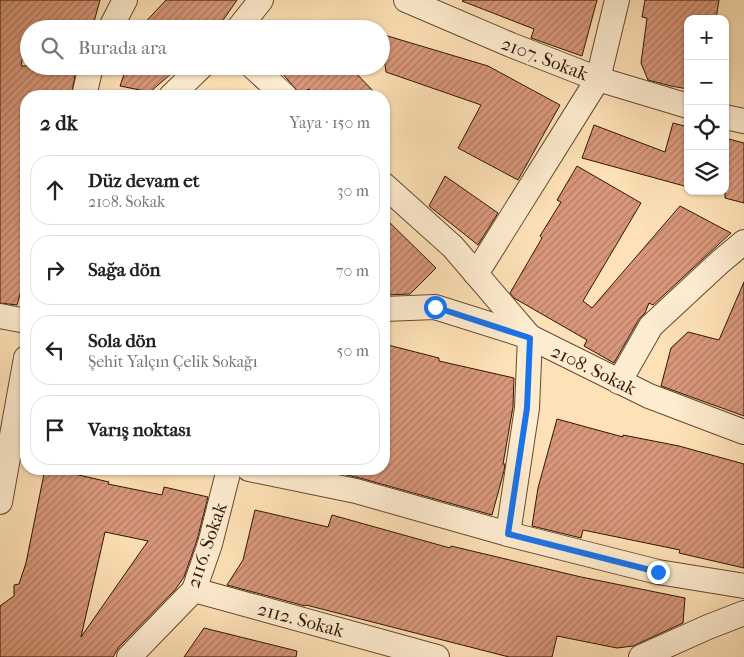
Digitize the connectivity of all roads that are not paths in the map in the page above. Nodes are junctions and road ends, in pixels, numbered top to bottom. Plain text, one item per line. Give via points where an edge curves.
1 (125, 0) edge
2 (261, 0) edge
3 (406, 0) edge
4 (617, 0) edge
5 (115, 20) edge
6 (245, 20) edge
7 (89, 75) edge
8 (193, 75) edge
9 (262, 75) edge
10 (598, 79) junction
11 (85, 90) edge
12 (177, 90) edge
13 (278, 90) edge
14 (685, 105) edge
15 (729, 118) edge
16 (744, 121) edge
17 (390, 190) edge
18 (744, 242) edge
19 (476, 274) junction
20 (390, 308) edge
21 (0, 316) edge
22 (20, 320) edge
23 (530, 338) junction
24 (619, 382) junction
25 (20, 426) edge
26 (744, 432) edge
27 (227, 475) edge
28 (278, 475) edge
29 (0, 502) edge
30 (508, 534) junction
31 (744, 586) edge
32 (194, 590) junction
33 (744, 613) edge
34 (129, 657) edge
35 (438, 657) edge
36 (641, 657) edge

1 - 5 street
2 - 6 street
3 - 10 street, 2107. Sokak
4 - 10 street
7 - 11 street
8 - 12 street
9 - 13 street
10 - 14 street, 2107. Sokak
10 - 19 street
15 - 16 street
17 - 19 street via 453,247
18 - 24 street via 651,326
19 - 23 street
20 - 23 street, 2108. Sokak via 435,307
21 - 22 street
23 - 24 street, 2108. Sokak
23 - 30 street via 527,408
24 - 26 street, 2108. Sokak
25 - 29 street
27 - 32 street, 2116. Sokak via 210,544
28 - 30 street via 356,491
30 - 31 street via 658,572
32 - 34 street, 2116. Sokak
32 - 35 street, 2112. Sokak
33 - 36 street

